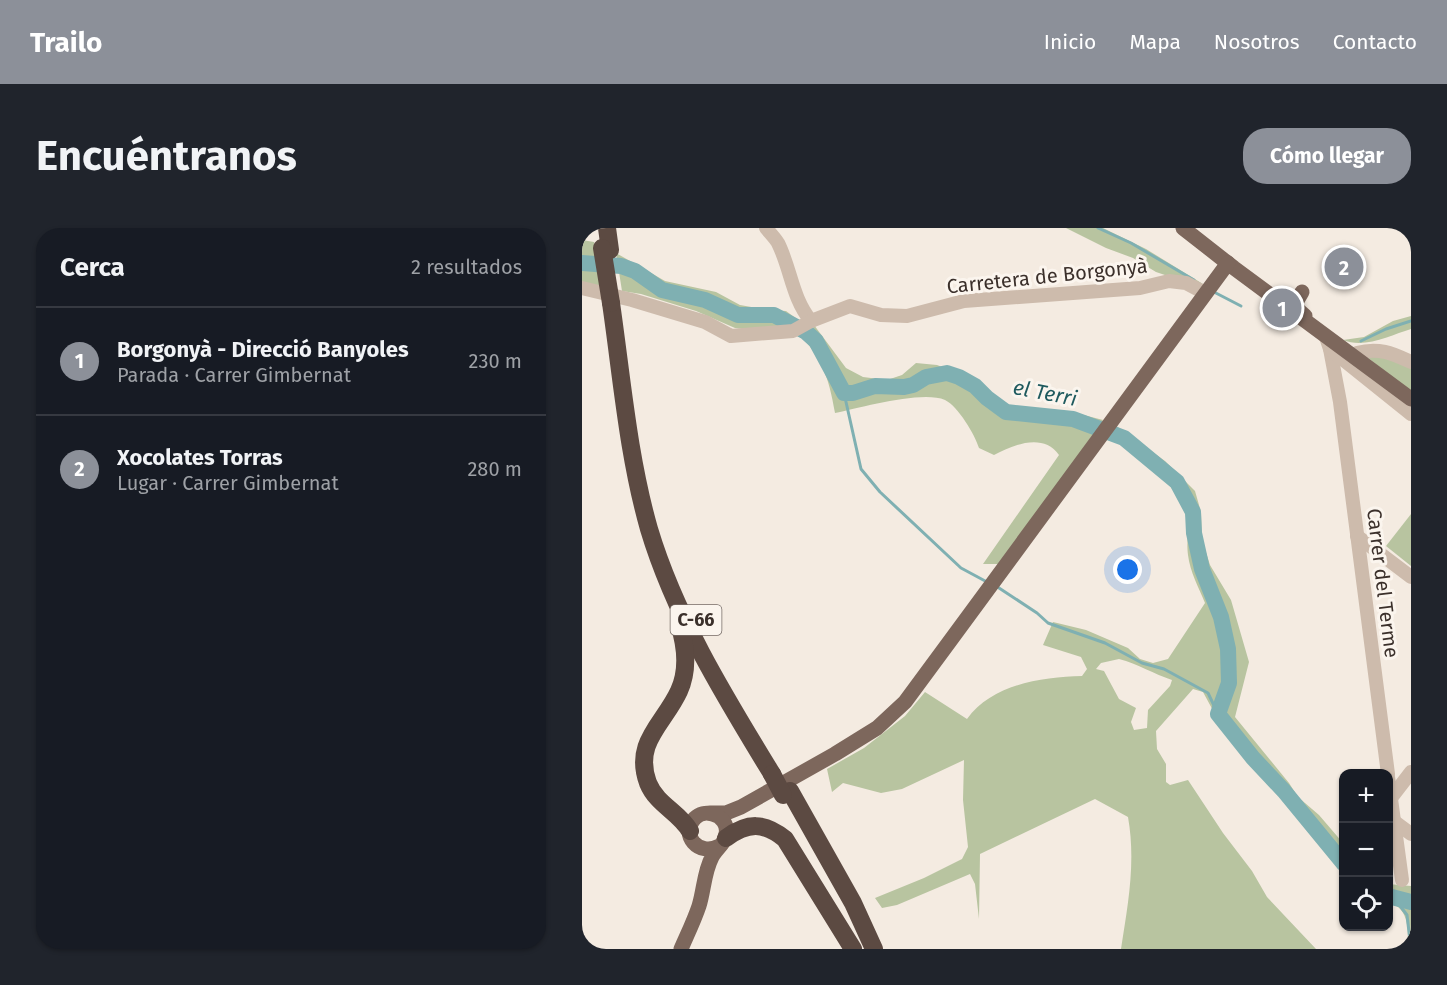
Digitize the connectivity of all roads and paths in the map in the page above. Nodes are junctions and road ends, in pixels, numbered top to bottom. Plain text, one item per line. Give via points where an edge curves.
1 (599, 228) edge
2 (607, 228) edge
3 (766, 228) edge
4 (1183, 228) edge
5 (1192, 228) edge
6 (1197, 228) edge
7 (606, 249) junction
8 (1226, 264) junction
9 (1265, 284) junction
10 (582, 288) edge
11 (1209, 288) junction
12 (1297, 299) junction
13 (614, 304) junction
14 (811, 321) junction
15 (1328, 343) junction
16 (1357, 353) junction
17 (1411, 362) edge
18 (1368, 372) junction
19 (1339, 397) junction
20 (1411, 399) edge
21 (1411, 414) edge
22 (1357, 536) junction
23 (1385, 557) junction
24 (1361, 566) junction
25 (1411, 577) edge
26 (670, 588) junction
27 (1387, 769) edge
28 (775, 772) junction
29 (1410, 772) edge
30 (1393, 774) edge
31 (787, 793) junction
32 (1393, 795) edge
33 (741, 807) junction
34 (1393, 810) edge
35 (710, 813) junction
36 (1395, 822) junction
37 (690, 831) junction
38 (1411, 834) edge
39 (724, 837) junction
40 (698, 847) junction
41 (705, 875) junction
42 (1402, 880) dead end
43 (681, 949) edge
44 (853, 949) edge
45 (864, 949) edge
46 (874, 949) edge

1 - 7 highway
2 - 7 highway, C-66
3 - 14 street via 777,242 796,298
4 - 8 main road
5 - 8 main road via 1225,254
6 - 9 main road
7 - 13 highway, C-66
8 - 9 main road
8 - 11 main road
9 - 12 main road via 1286,302
9 - 15 main road
10 - 14 street, Carretera de Borgonyà via 705,322 731,336 793,331
11 - 14 street, Carretera de Borgonyà via 1169,281 1140,288 964,301 907,316 881,315 850,306
11 - 33 main road via 905,702 862,738
12 - 15 main road via 1297,309 1317,326
12 - 16 main road
13 - 26 highway, C-66 via 638,485
13 - 28 highway, C-66 via 641,457 662,538 691,612
15 - 18 main road
15 - 19 street, Carrer del Terme
16 - 17 street via 1388,352
16 - 18 main road
18 - 19 street via 1346,378 1339,387
18 - 20 main road
18 - 21 street
19 - 22 street, Carrer del Terme
22 - 23 street
22 - 24 street, Carrer del Terme
23 - 24 street
23 - 25 street
24 - 27 street, Carrer del Terme
26 - 28 highway, C-66 via 715,676
26 - 37 highway via 686,664 678,692 647,743 645,770 657,799
28 - 31 highway, C-66
29 - 30 street
29 - 32 street
31 - 45 highway, C-66
31 - 46 highway, C-66 via 853,903
33 - 35 main road via 726,813
33 - 39 main road via 731,816
34 - 36 street, Carrer del Terme
35 - 37 main road via 695,819
35 - 39 main road via 720,818
36 - 38 street
36 - 42 street, Carrer del Terme
37 - 40 main road
39 - 40 main road via 709,850
39 - 41 main road
39 - 44 highway via 752,826 765,827 785,839
40 - 41 main road
41 - 43 main road via 699,906

